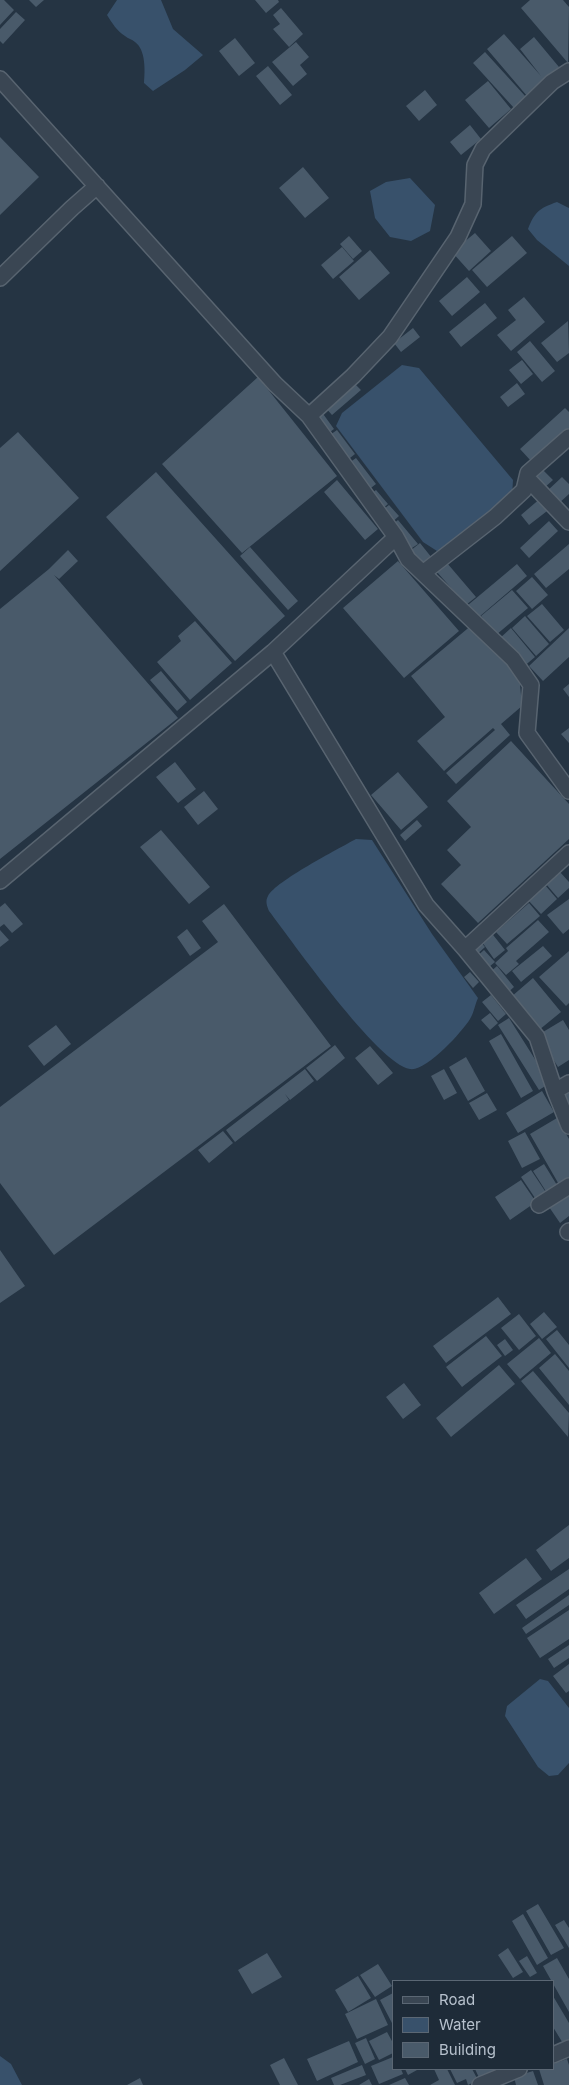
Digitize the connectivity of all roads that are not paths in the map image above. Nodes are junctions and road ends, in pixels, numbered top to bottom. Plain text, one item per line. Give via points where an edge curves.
1 (569, 71) edge
2 (0, 79) edge
3 (97, 186) junction
4 (0, 278) edge
5 (309, 416) junction
6 (569, 437) edge
7 (527, 478) junction
8 (569, 522) edge
9 (396, 536) junction
10 (423, 573) junction
11 (273, 652) junction
12 (569, 790) edge
13 (569, 853) edge
14 (0, 881) edge
15 (465, 949) junction
16 (569, 1083) edge
17 (555, 1091) junction
18 (569, 1126) edge
19 (569, 1186) edge
20 (539, 1205) dead end
21 (569, 2048) edge
22 (554, 2055) edge
23 (517, 2070) edge
24 (480, 2085) edge

1 - 5 street via 552,82 483,148 475,165 473,204 458,237 390,337
2 - 3 street
3 - 4 street
3 - 5 street via 275,384
5 - 9 street
6 - 7 street via 528,472
7 - 8 street
7 - 10 street via 524,490 495,517
9 - 10 street via 408,559
9 - 11 street
10 - 12 street via 513,659 531,685 527,733
11 - 14 street
11 - 15 street via 426,905
13 - 15 street
15 - 17 street via 537,1037
16 - 17 street
17 - 18 street
19 - 20 street
21 - 22 street
23 - 24 street

